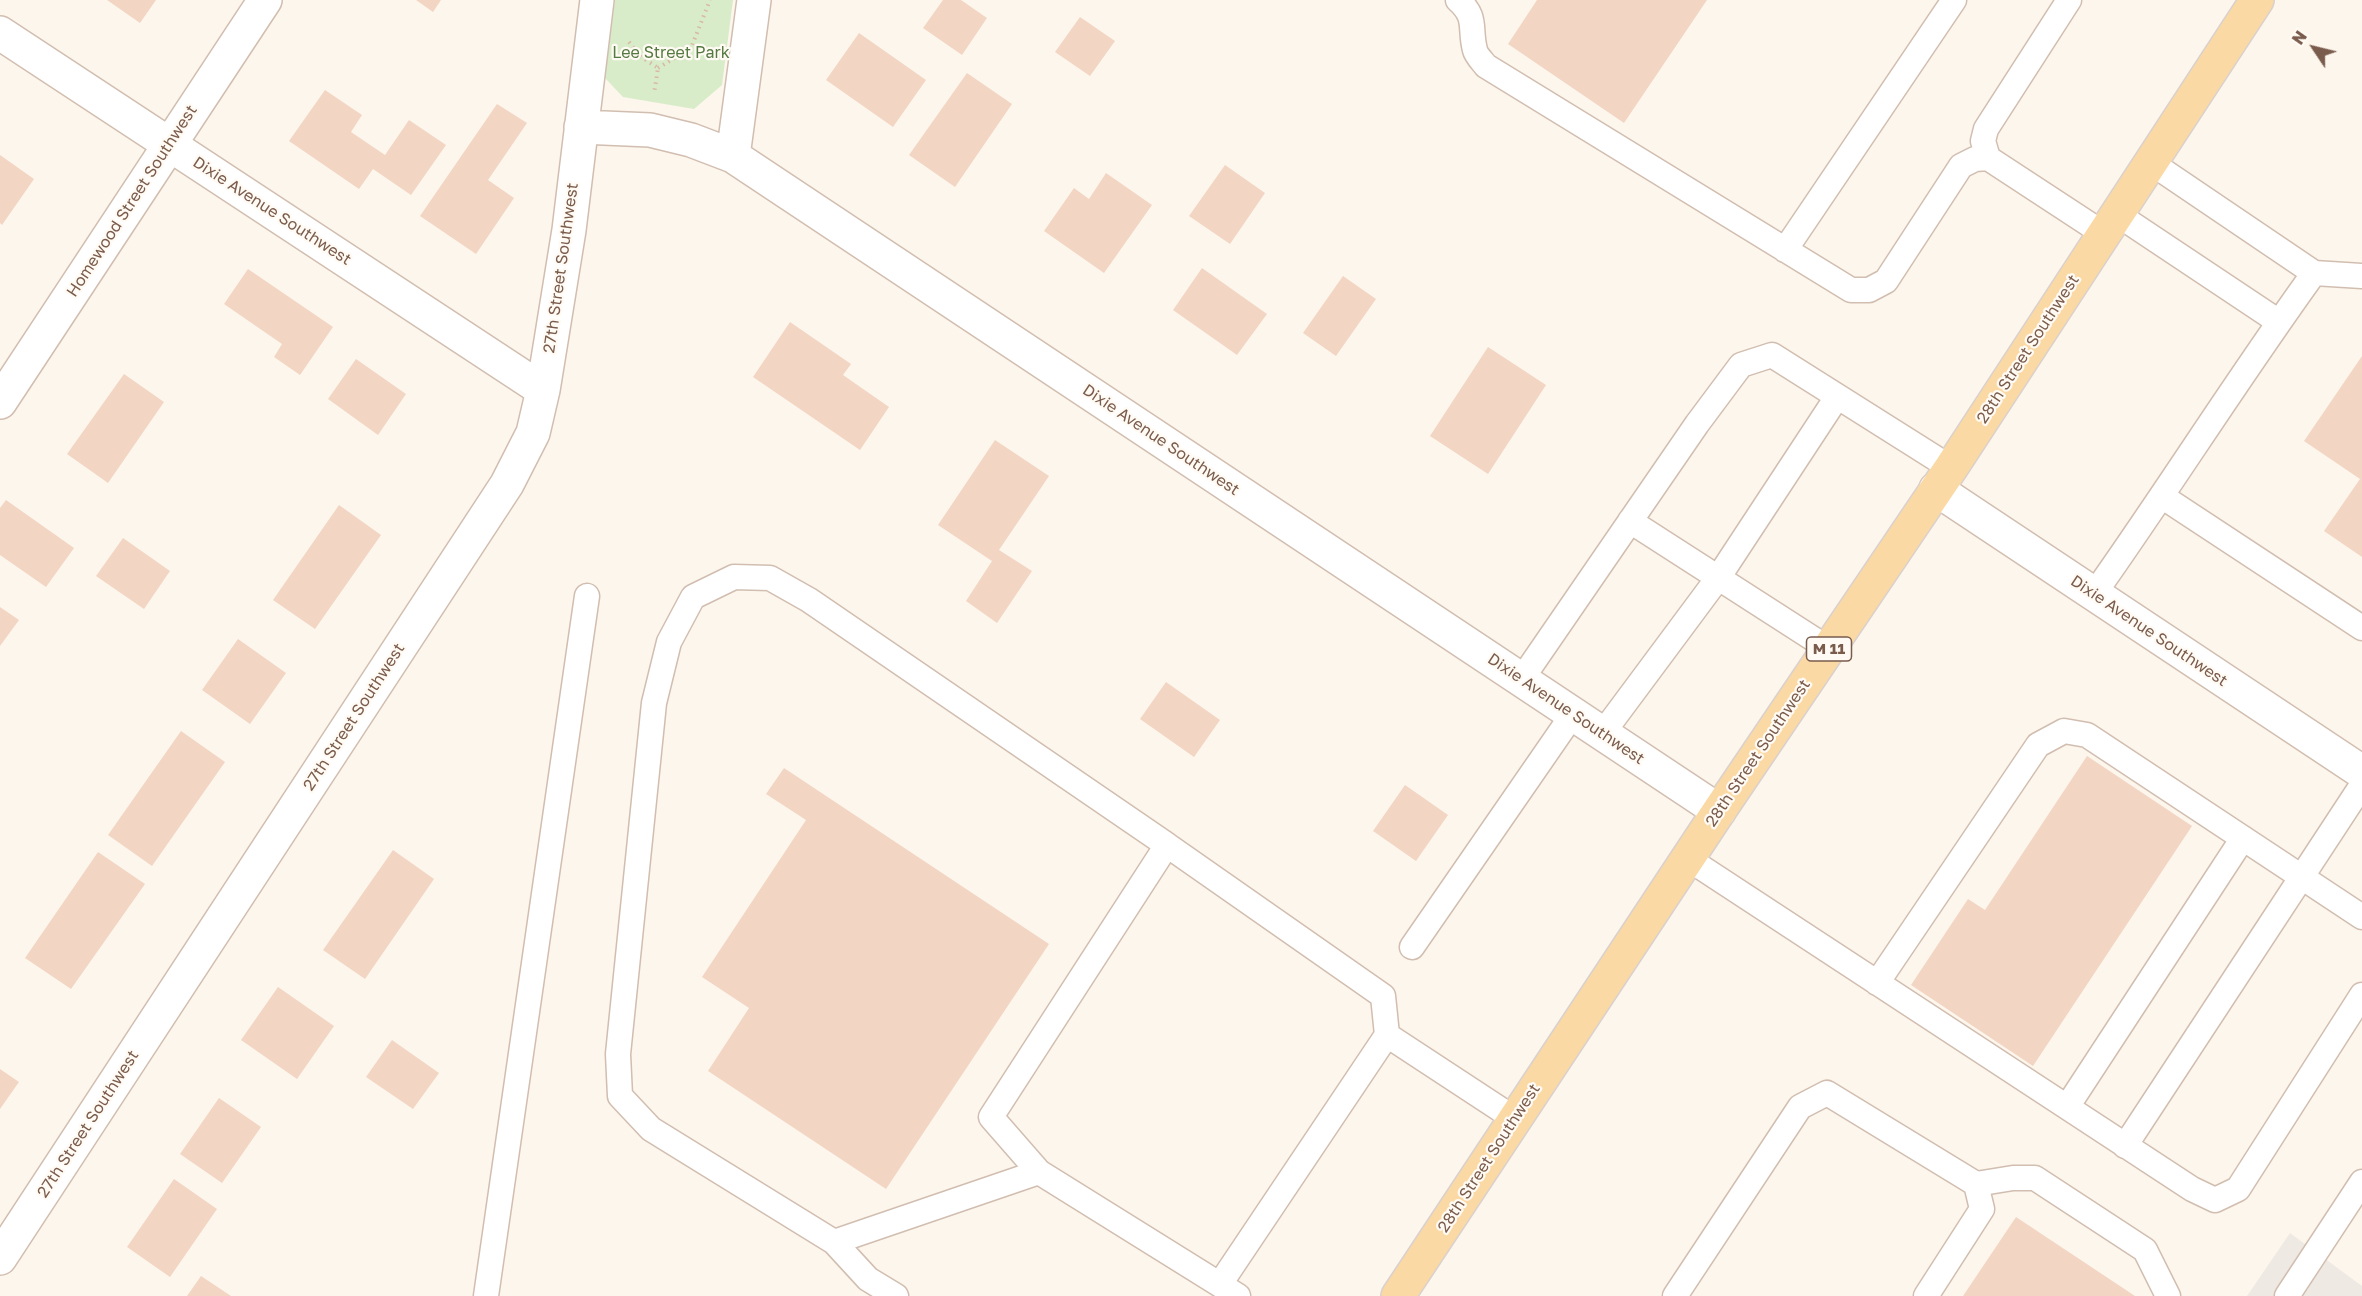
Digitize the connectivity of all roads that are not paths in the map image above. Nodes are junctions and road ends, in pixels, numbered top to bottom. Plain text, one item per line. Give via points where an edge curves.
1 (265, 0) edge
2 (597, 0) edge
3 (754, 0) edge
4 (1458, 0) edge
5 (1954, 0) edge
6 (2069, 0) edge
7 (2257, 0) edge
8 (0, 33) edge
9 (581, 127) junction
10 (170, 144) junction
11 (733, 156) junction
12 (1988, 158) junction
13 (2150, 162) junction
14 (2111, 224) junction
15 (1785, 250) junction
16 (2314, 273) junction
17 (2362, 276) edge
18 (2279, 322) junction
19 (543, 390) junction
20 (1837, 397) junction
21 (0, 402) edge
22 (1943, 478) junction
23 (2163, 497) junction
24 (1630, 521) junction
25 (1718, 578) junction
26 (2094, 594) junction
27 (587, 596) dead end
28 (2362, 628) edge
29 (1829, 649) junction
30 (1521, 680) junction
31 (1573, 714) junction
32 (1602, 734) junction
33 (2359, 767) edge
34 (1719, 811) junction
35 (2243, 838) junction
36 (1167, 845) junction
37 (1688, 858) junction
38 (2302, 877) junction
39 (2362, 917) edge
40 (1412, 947) dead end
41 (1877, 983) junction
42 (2362, 995) edge
43 (1387, 1035) junction
44 (2067, 1107) junction
45 (1515, 1119) junction
46 (2126, 1146) junction
47 (1040, 1172) junction
48 (2362, 1182) edge
49 (1976, 1184) junction
50 (834, 1242) junction
51 (0, 1258) edge
52 (1229, 1290) edge
53 (486, 1296) edge
54 (896, 1296) edge
55 (1398, 1296) edge
56 (1675, 1296) edge
57 (1926, 1296) edge
58 (2168, 1296) edge
59 (2287, 1296) edge

1 - 10 street, Homewood Street Southwest
2 - 9 street, 27th Street Southwest
3 - 11 street
4 - 15 lane via 1467,9 1474,28 1475,51 1486,66
5 - 15 lane
6 - 12 lane via 1986,129 1983,141
7 - 13 main road, 28th Street Southwest / M 11
8 - 10 street, Dixie Avenue Southwest
9 - 11 street, Dixie Avenue Southwest via 650,130
9 - 19 street, 27th Street Southwest
10 - 19 street, Dixie Avenue Southwest
10 - 21 street, Homewood Street Southwest
11 - 30 street, Dixie Avenue Southwest
12 - 14 lane
12 - 15 lane via 1961,166 1886,281 1869,290 1851,290
13 - 14 main road, 28th Street Southwest / M 11
13 - 16 lane
14 - 18 lane
14 - 22 main road, 28th Street Southwest / M 11
16 - 17 lane
16 - 18 lane
18 - 23 lane
19 - 51 street, 27th Street Southwest via 532,433 507,484
20 - 22 lane
20 - 24 lane via 1772,356 1742,365
20 - 25 lane
22 - 26 street, Dixie Avenue Southwest
22 - 29 main road, 28th Street Southwest / M 11
23 - 26 lane
23 - 28 lane
24 - 25 lane
24 - 30 lane
25 - 29 lane
25 - 32 lane
26 - 33 street, Dixie Avenue Southwest
27 - 53 lane
29 - 34 main road, 28th Street Southwest / M 11
30 - 31 street, Dixie Avenue Southwest
31 - 32 street, Dixie Avenue Southwest
31 - 40 lane
32 - 34 street, Dixie Avenue Southwest
33 - 38 lane
34 - 37 main road, 28th Street Southwest / M 11
35 - 38 lane
35 - 41 lane via 2087,735 2064,731 2038,745
35 - 44 lane
36 - 43 lane via 1383,996
36 - 47 lane via 991,1117
36 - 50 lane via 809,600 770,578 734,577 693,597 669,642 654,703 618,1054 620,1096 651,1129
37 - 41 lane
37 - 45 main road, 28th Street Southwest / M 11
38 - 39 lane
38 - 46 lane
41 - 44 lane
42 - 46 lane via 2238,1189 2215,1200
43 - 45 lane
43 - 52 lane
44 - 46 lane
45 - 55 main road, 28th Street Southwest / M 11
47 - 50 lane
47 - 52 lane
48 - 59 lane
49 - 56 lane via 1827,1093 1800,1107
49 - 57 lane via 1982,1209
49 - 58 lane via 2035,1178 2145,1250
50 - 54 lane via 868,1279

